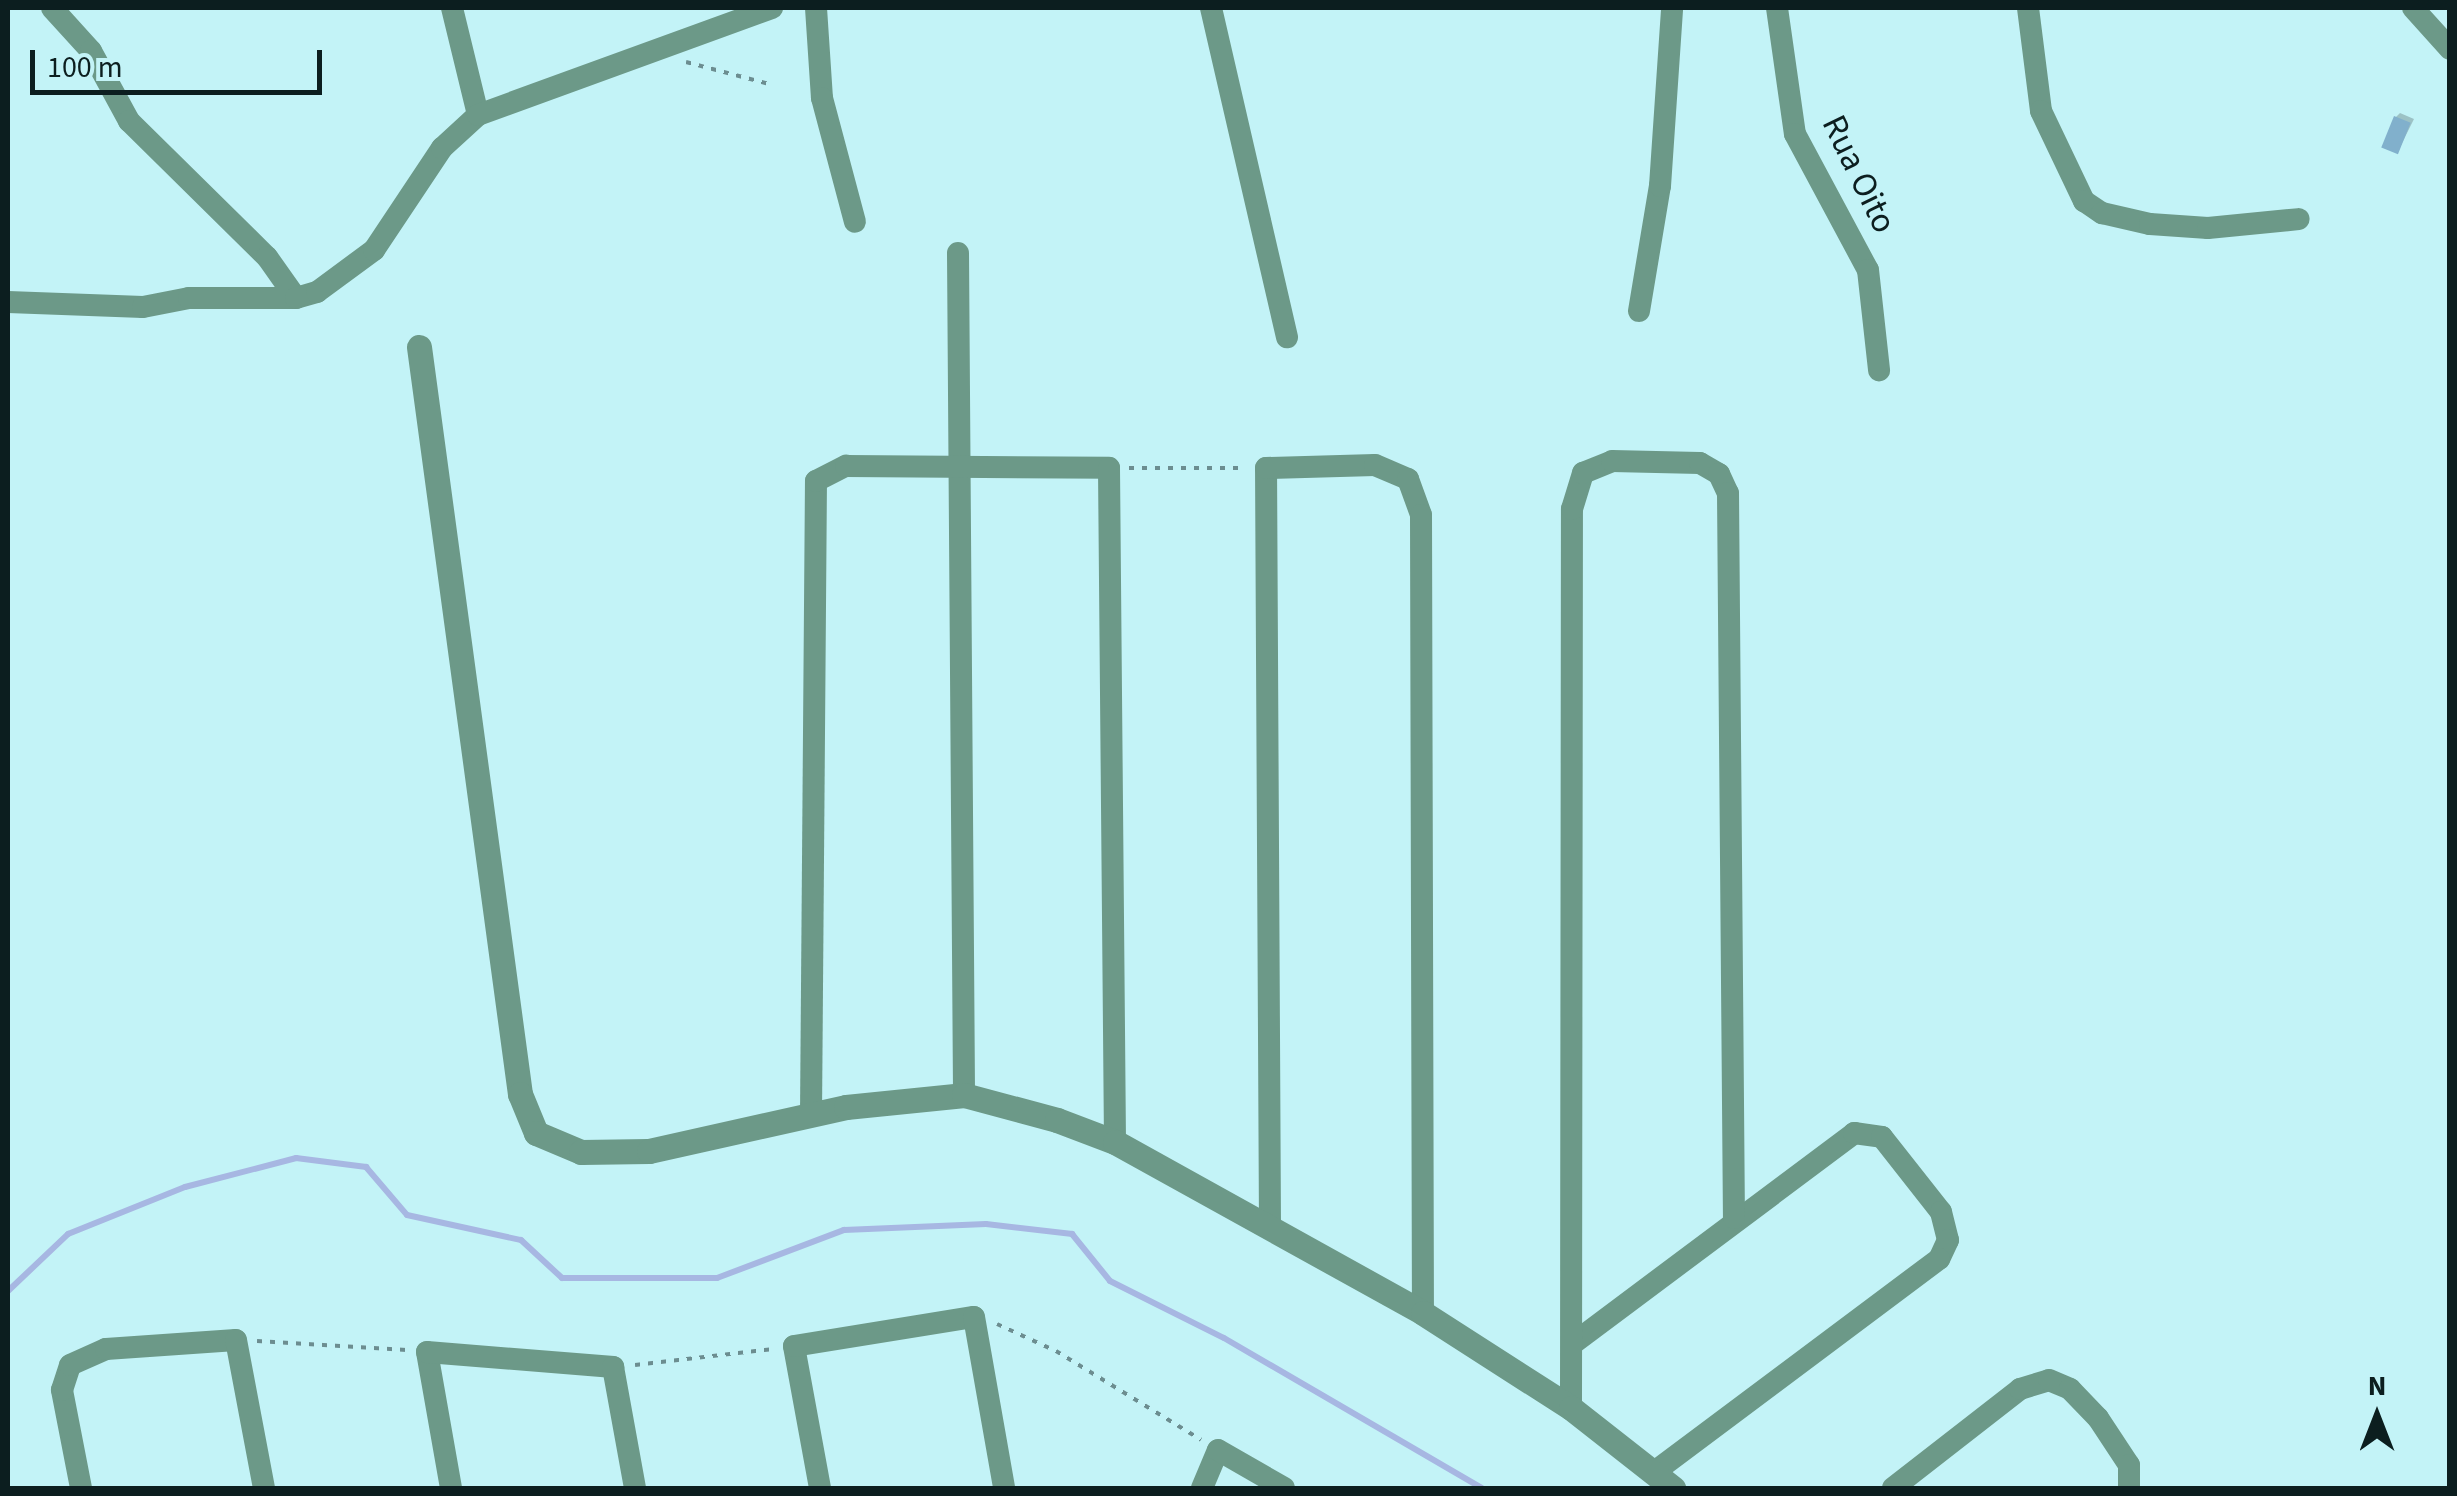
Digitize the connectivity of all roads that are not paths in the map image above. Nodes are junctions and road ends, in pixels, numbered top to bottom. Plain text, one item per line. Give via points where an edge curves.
1 (52, 8) edge
2 (452, 8) edge
3 (772, 8) edge
4 (816, 8) edge
5 (1212, 8) edge
6 (1672, 8) edge
7 (1776, 8) edge
8 (2028, 8) edge
9 (2412, 8) edge
10 (2450, 50) edge
11 (478, 115) junction
12 (2298, 219) dead end
13 (856, 222) dead end
14 (958, 253) dead end
15 (296, 298) junction
16 (8, 302) edge
17 (1638, 311) dead end
18 (1288, 338) dead end
19 (419, 347) dead end
20 (1879, 370) dead end
21 (960, 466) junction
22 (964, 1095) junction
23 (811, 1115) junction
24 (1115, 1142) junction
25 (1734, 1218) junction
26 (1270, 1226) junction
27 (1423, 1312) junction
28 (1574, 1342) junction
29 (1571, 1408) junction
30 (1663, 1481) edge
31 (81, 1488) edge
32 (264, 1488) edge
33 (451, 1488) edge
34 (635, 1488) edge
35 (820, 1488) edge
36 (1004, 1488) edge
37 (1202, 1488) edge
38 (1284, 1488) edge
39 (1893, 1488) edge
40 (2129, 1488) edge

1 - 15 street via 91,51 129,120 267,257
2 - 11 street
3 - 11 street
4 - 13 street via 822,98
5 - 18 street
6 - 17 street via 1660,186
7 - 20 street, Rua Oito via 1795,134 1868,270
8 - 12 street via 2042,112 2084,201 2102,213 2150,224 2208,228
9 - 10 street
11 - 15 street via 442,148 374,250 356,268
14 - 21 street
15 - 16 street via 210,296 144,307
19 - 23 street via 528,1122 552,1143 607,1154 692,1144
21 - 22 street
21 - 23 street via 846,466 822,475 814,488
21 - 24 street via 1109,468
22 - 23 street
22 - 24 street
24 - 26 street
25 - 28 street
25 - 28 street via 1728,493 1719,474 1700,463 1612,461 1583,473 1572,510
25 - 30 street via 1843,1138 1871,1132 1926,1189 1946,1221 1948,1240 1939,1259
26 - 27 street
26 - 27 street via 1266,468 1389,468 1408,478 1419,503
27 - 29 street
28 - 29 street
29 - 30 street
31 - 32 street via 62,1390 70,1364 106,1349 236,1340
33 - 34 street via 427,1352 612,1368
35 - 36 street via 794,1346 974,1317
37 - 38 street via 1218,1450
39 - 40 street via 2011,1395 2048,1380 2070,1388 2098,1418 2129,1465

